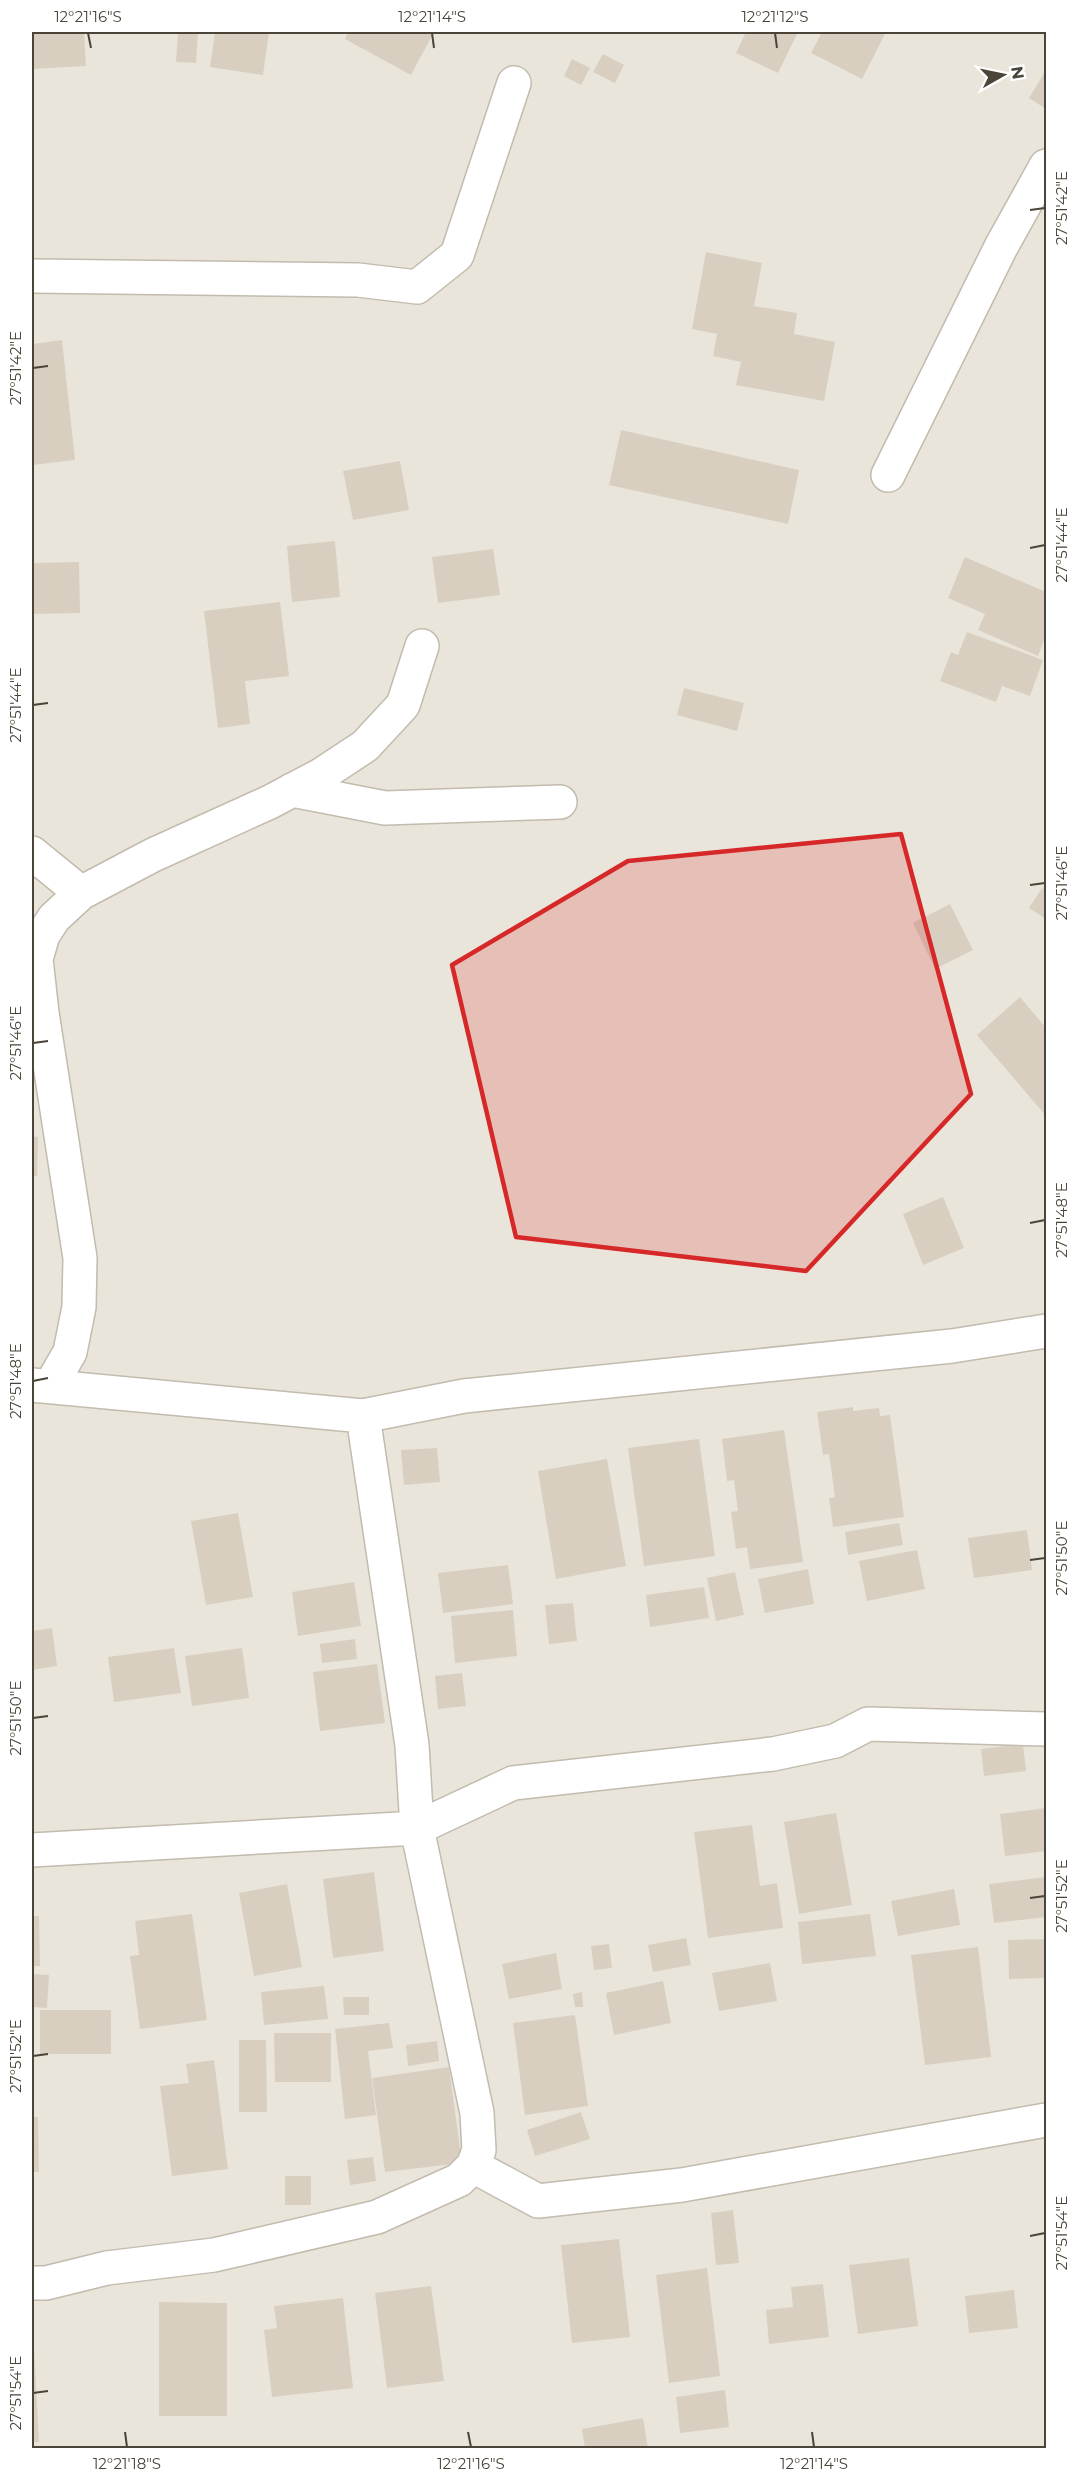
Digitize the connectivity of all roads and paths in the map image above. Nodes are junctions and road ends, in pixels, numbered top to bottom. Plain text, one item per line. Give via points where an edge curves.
1 (514, 83) dead end
2 (1047, 166) edge
3 (32, 276) edge
4 (888, 475) dead end
5 (422, 646) dead end
6 (292, 790) junction
7 (560, 802) dead end
8 (32, 853) edge
9 (81, 893) junction
10 (1047, 1331) edge
11 (41, 1385) edge
12 (363, 1416) junction
13 (1047, 1729) edge
14 (417, 1828) junction
15 (32, 1850) edge
16 (1047, 2120) edge
17 (473, 2166) junction
18 (32, 2283) edge

1 - 3 street via 457,255 417,287 358,280
2 - 4 street via 1001,247
5 - 6 street via 403,705 365,746
6 - 7 street via 386,807
6 - 9 street
8 - 9 street
9 - 11 street via 54,918 36,959 80,1258 80,1307 70,1352
10 - 12 street via 952,1346 464,1396
11 - 12 street
12 - 14 street via 412,1745
13 - 14 street via 868,1724 835,1741 773,1754 513,1783
14 - 15 street
14 - 17 street via 477,2113 479,2150
16 - 17 street via 682,2185 538,2201
17 - 18 street via 459,2180 377,2217 214,2255 107,2268

